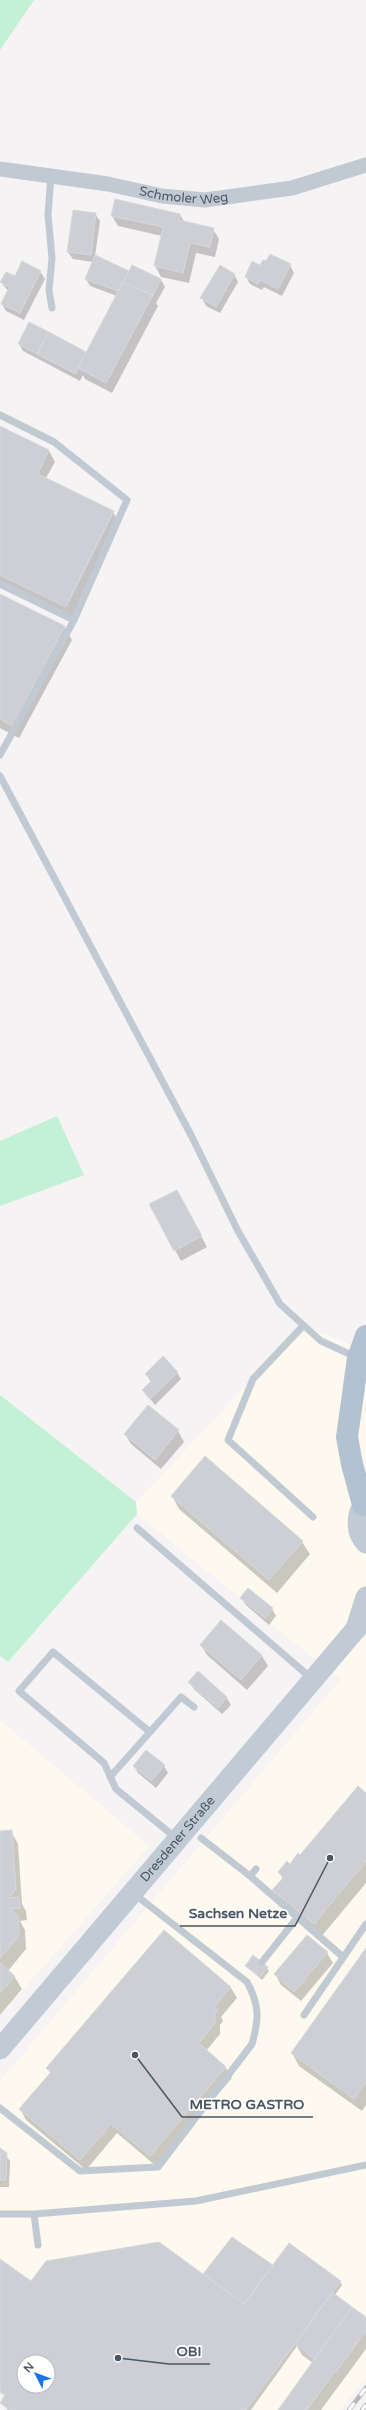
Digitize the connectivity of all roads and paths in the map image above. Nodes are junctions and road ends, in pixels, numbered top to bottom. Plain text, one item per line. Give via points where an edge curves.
1 (366, 165) edge
2 (0, 169) edge
3 (51, 175) junction
4 (52, 308) dead end
5 (0, 415) edge
6 (0, 584) edge
7 (74, 620) junction
8 (0, 755) edge
9 (0, 776) edge
10 (303, 1326) junction
11 (366, 1336) edge
12 (358, 1358) junction
13 (351, 1404) junction
14 (366, 1455) edge
15 (365, 1503) edge
16 (313, 1517) dead end
17 (137, 1528) dead end
18 (366, 1543) edge
19 (366, 1597) edge
20 (363, 1624) edge
21 (314, 1680) junction
22 (194, 1708) dead end
23 (150, 1732) junction
24 (110, 1777) junction
25 (201, 1838) dead end
26 (178, 1840) junction
27 (256, 1869) dead end
28 (250, 1876) junction
29 (133, 1892) junction
30 (297, 1918) junction
31 (366, 1924) edge
32 (343, 1957) junction
33 (262, 1962) dead end
34 (304, 2015) dead end
35 (0, 2049) edge
36 (0, 2108) edge
37 (366, 2165) edge
38 (0, 2214) edge
39 (34, 2214) junction
40 (38, 2245) dead end

1 - 3 street, Schmoler Weg via 292,188 205,200 162,196
2 - 3 street, Schmoler Weg
3 - 4 lane via 48,215 52,258 49,290
5 - 7 lane via 54,442 127,500
6 - 7 lane
7 - 8 lane
9 - 10 lane via 187,1128 238,1231 280,1304
10 - 12 lane via 321,1341
10 - 16 lane via 253,1379 228,1440
11 - 12 main road
12 - 13 main road
13 - 14 main road
13 - 15 main road via 347,1437 352,1464
15 - 18 main road via 358,1522 360,1534
17 - 21 lane
19 - 20 main road, Dresdener Straße
20 - 21 main road, Dresdener Straße
21 - 26 main road, Dresdener Straße
22 - 23 lane via 181,1697
23 - 24 lane
23 - 24 lane via 53,1652 19,1691 104,1763
24 - 26 lane via 116,1789
25 - 28 lane
26 - 29 main road, Dresdener Straße
27 - 28 lane
28 - 30 lane
29 - 35 main road, Dresdener Straße
29 - 36 lane via 247,1982 256,1999 258,2023 252,2044 158,2167 80,2171
30 - 32 lane
30 - 33 lane
31 - 32 lane
32 - 34 lane
37 - 39 lane via 196,2201
38 - 39 lane
39 - 40 lane

